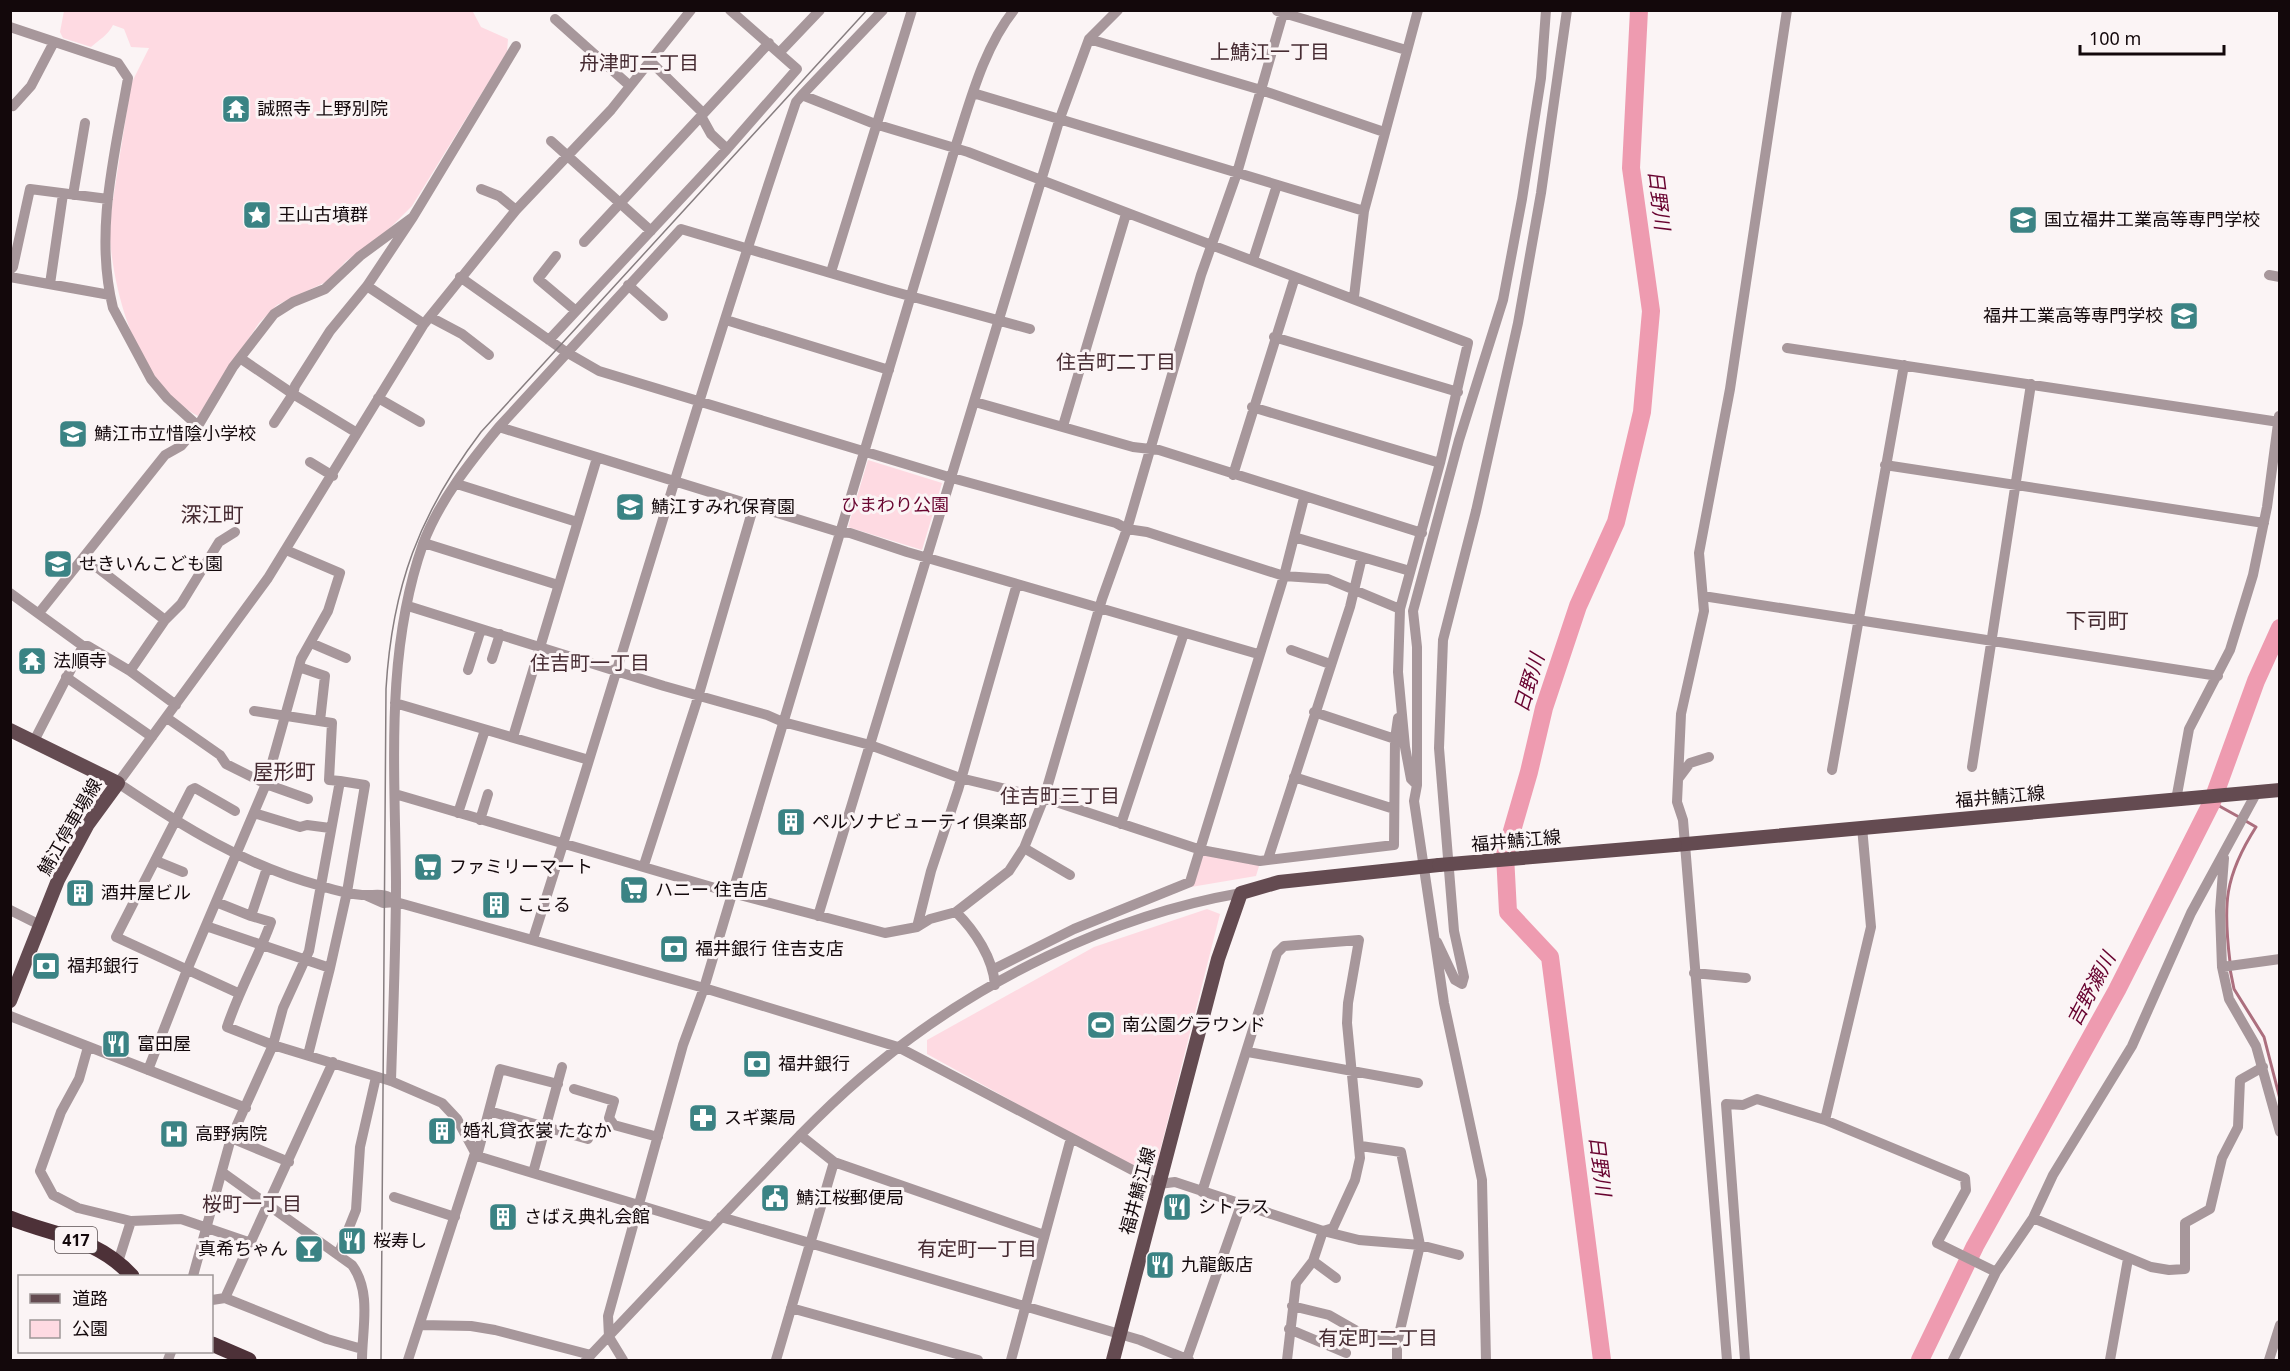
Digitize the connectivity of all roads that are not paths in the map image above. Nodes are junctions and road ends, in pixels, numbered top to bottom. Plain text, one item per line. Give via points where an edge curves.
1 (691, 10) edge
2 (730, 10) edge
3 (820, 10) edge
4 (883, 10) edge
5 (912, 10) edge
6 (1014, 10) edge
7 (1118, 10) edge
8 (1418, 10) edge
9 (1546, 10) edge
10 (1567, 10) edge
11 (1787, 10) edge
12 (1281, 11) edge
13 (555, 19) dead end
14 (10, 27) edge
15 (1089, 39) junction
16 (54, 42) junction
17 (769, 43) junction
18 (516, 46) dead end
19 (1406, 50) junction
20 (780, 52) junction
21 (650, 62) junction
22 (630, 86) junction
23 (1261, 90) junction
24 (973, 93) junction
25 (802, 95) junction
26 (10, 104) edge
27 (702, 115) junction
28 (1060, 118) junction
29 (85, 123) dead end
30 (875, 124) junction
31 (1384, 132) junction
32 (550, 141) dead end
33 (955, 148) junction
34 (727, 149) junction
35 (566, 157) junction
36 (1237, 173) junction
37 (1041, 180) junction
38 (1278, 185) junction
39 (481, 189) dead end
40 (68, 194) junction
41 (108, 199) junction
42 (622, 202) junction
43 (516, 210) junction
44 (1364, 211) junction
45 (1126, 214) junction
46 (413, 217) junction
47 (651, 231) junction
48 (584, 242) dead end
49 (1212, 245) junction
50 (746, 248) junction
51 (556, 256) dead end
52 (1253, 260) junction
53 (10, 270) edge
54 (831, 272) junction
55 (460, 277) junction
56 (1294, 277) junction
57 (10, 278) edge
58 (50, 284) junction
59 (628, 285) junction
60 (367, 286) junction
61 (110, 295) junction
62 (911, 295) junction
63 (1354, 297) junction
64 (576, 311) junction
65 (663, 316) dead end
66 (726, 320) junction
67 (999, 320) junction
68 (427, 321) junction
69 (1030, 329) dead end
70 (1274, 337) junction
71 (549, 340) junction
72 (1787, 348) dead end
73 (566, 352) junction
74 (489, 355) dead end
75 (240, 358) junction
76 (1904, 365) junction
77 (889, 370) junction
78 (2031, 384) junction
79 (1458, 392) junction
80 (293, 394) junction
81 (378, 398) junction
82 (700, 400) junction
83 (975, 402) junction
84 (1252, 407) junction
85 (2280, 416) edge
86 (420, 422) dead end
87 (2279, 422) edge
88 (274, 423) dead end
89 (198, 426) junction
90 (1063, 426) junction
91 (499, 427) junction
92 (357, 433) junction
93 (1149, 450) junction
94 (864, 451) junction
95 (597, 458) junction
96 (310, 462) dead end
97 (1440, 463) junction
98 (1885, 465) junction
99 (1233, 475) junction
100 (333, 476) junction
101 (952, 478) junction
102 (673, 481) junction
103 (457, 484) junction
104 (2016, 485) junction
105 (1304, 498) junction
106 (754, 505) junction
107 (577, 522) junction
108 (2264, 523) junction
109 (1127, 530) junction
110 (235, 532) dead end
111 (839, 532) junction
112 (1422, 532) junction
113 (1294, 537) junction
114 (424, 543) junction
115 (286, 550) junction
116 (926, 557) junction
117 (1362, 557) junction
118 (85, 558) junction
119 (1410, 571) junction
120 (1284, 576) junction
121 (1017, 584) junction
122 (558, 585) junction
123 (1352, 591) junction
124 (10, 593) edge
125 (1703, 596) junction
126 (408, 606) junction
127 (1101, 607) junction
128 (1400, 609) junction
129 (39, 613) junction
130 (165, 620) junction
131 (1857, 620) junction
132 (481, 629) junction
133 (1184, 633) junction
134 (500, 634) junction
135 (1992, 641) junction
136 (311, 643) junction
137 (83, 646) junction
138 (540, 646) junction
139 (1290, 650) dead end
140 (1258, 654) junction
141 (346, 658) dead end
142 (492, 660) dead end
143 (1330, 664) junction
144 (299, 667) junction
145 (468, 670) dead end
146 (130, 671) junction
147 (618, 671) junction
148 (2218, 676) junction
149 (66, 677) junction
150 (698, 695) junction
151 (1401, 697) junction
152 (395, 703) junction
153 (176, 705) junction
154 (254, 711) dead end
155 (1314, 712) junction
156 (286, 717) junction
157 (166, 718) junction
158 (320, 721) junction
159 (783, 722) junction
160 (10, 730) edge
161 (485, 730) junction
162 (513, 736) junction
163 (152, 737) junction
164 (1395, 739) junction
165 (34, 741) junction
166 (870, 745) junction
167 (1709, 757) dead end
168 (589, 760) junction
169 (1972, 767) dead end
170 (1832, 770) dead end
171 (1294, 777) junction
172 (960, 778) junction
173 (1678, 779) junction
174 (340, 781) junction
175 (118, 783) junction
176 (266, 784) junction
177 (1417, 785) junction
178 (2280, 790) edge
179 (2252, 791) junction
180 (395, 794) junction
181 (488, 794) dead end
182 (1044, 798) junction
183 (308, 799) dead end
184 (2181, 800) junction
185 (1394, 809) junction
186 (235, 811) dead end
187 (254, 813) junction
188 (458, 813) junction
189 (480, 820) junction
190 (176, 822) junction
191 (1121, 824) junction
192 (1862, 827) junction
193 (330, 828) junction
194 (563, 844) junction
195 (1680, 844) junction
196 (1024, 848) junction
197 (1201, 850) junction
198 (2224, 855) junction
199 (236, 856) junction
200 (1268, 859) junction
201 (156, 861) junction
202 (644, 865) junction
203 (1423, 867) junction
204 (267, 868) junction
205 (183, 873) dead end
206 (1070, 875) dead end
207 (320, 886) junction
208 (347, 892) junction
209 (732, 893) junction
210 (1241, 893) junction
211 (216, 902) junction
212 (396, 902) junction
213 (10, 910) edge
214 (956, 912) junction
215 (251, 915) junction
216 (818, 916) junction
217 (40, 926) junction
218 (206, 927) junction
219 (917, 927) junction
220 (1432, 934) junction
221 (533, 939) junction
222 (262, 946) junction
223 (2280, 960) edge
224 (305, 961) junction
225 (2222, 967) junction
226 (330, 968) junction
227 (994, 969) junction
228 (187, 970) junction
229 (1694, 973) junction
230 (1746, 978) dead end
231 (995, 985) junction
232 (704, 988) junction
233 (238, 993) junction
234 (10, 1000) edge
235 (10, 1016) edge
236 (273, 1046) junction
237 (88, 1047) junction
238 (898, 1047) junction
239 (1248, 1052) junction
240 (308, 1055) junction
241 (333, 1062) junction
242 (2263, 1067) junction
243 (562, 1068) dead end
244 (148, 1070) junction
245 (1352, 1071) junction
246 (376, 1077) junction
247 (391, 1080) junction
248 (1418, 1083) dead end
249 (558, 1084) junction
250 (574, 1089) dead end
251 (246, 1108) junction
252 (489, 1111) junction
253 (1825, 1120) junction
254 (546, 1127) junction
255 (2280, 1132) edge
256 (800, 1135) junction
257 (658, 1137) junction
258 (231, 1138) junction
259 (1071, 1138) junction
260 (588, 1139) dead end
261 (1361, 1146) junction
262 (476, 1154) junction
263 (289, 1162) junction
264 (834, 1162) junction
265 (222, 1172) junction
266 (533, 1173) junction
267 (1159, 1184) junction
268 (1202, 1191) junction
269 (394, 1197) dead end
270 (640, 1203) junction
271 (1241, 1205) junction
272 (267, 1206) junction
273 (455, 1216) junction
274 (721, 1217) junction
275 (2033, 1218) junction
276 (10, 1220) edge
277 (131, 1221) junction
278 (208, 1226) junction
279 (711, 1227) junction
280 (1323, 1231) junction
281 (1044, 1235) junction
282 (251, 1243) junction
283 (810, 1244) junction
284 (1420, 1245) junction
285 (338, 1255) junction
286 (1459, 1255) dead end
287 (2128, 1259) junction
288 (118, 1262) junction
289 (1313, 1262) junction
290 (1996, 1272) junction
291 (127, 1275) edge
292 (131, 1275) edge
293 (193, 1275) edge
294 (1336, 1278) dead end
295 (225, 1298) junction
296 (213, 1300) edge
297 (1026, 1306) junction
298 (1292, 1306) junction
299 (791, 1308) junction
300 (421, 1325) junction
301 (2280, 1325) edge
302 (1289, 1329) junction
303 (1120, 1334) junction
304 (609, 1336) junction
305 (1397, 1343) junction
306 (213, 1344) edge
307 (1346, 1353) dead end
308 (362, 1355) edge
309 (589, 1358) edge
310 (412, 1359) edge
311 (1188, 1359) edge
312 (1290, 1359) edge
313 (249, 1360) edge
314 (624, 1360) edge
315 (776, 1360) edge
316 (978, 1360) edge
317 (1011, 1360) edge
318 (1113, 1360) edge
319 (1397, 1360) edge
320 (1486, 1360) edge
321 (1727, 1360) edge
322 (1744, 1360) edge
323 (1953, 1360) edge
324 (2110, 1360) edge
325 (2269, 1360) edge

1 - 21 street
2 - 17 street
3 - 20 street
4 - 25 street
5 - 30 street
6 - 24 street via 1000,27
7 - 15 street
8 - 19 street
9 - 177 street via 1541,78 1503,300 1459,440 1413,611 1418,647
10 - 220 street via 1518,322 1443,640 1439,748 1462,984 1455,980
11 - 125 street via 1730,389 1700,553
12 - 19 street
12 - 23 street
13 - 22 street
14 - 16 street
15 - 23 street
15 - 28 street
16 - 26 street via 31,86 13,106
16 - 41 street via 118,63 128,78
17 - 20 street
17 - 27 street
18 - 46 street
19 - 31 street
20 - 34 street via 797,69
21 - 22 street
21 - 27 street
22 - 35 street
23 - 31 street
23 - 36 street
24 - 28 street
24 - 33 street
25 - 30 street
25 - 50 street via 796,102
27 - 34 street via 711,134
27 - 42 street
28 - 36 street
28 - 37 street
29 - 40 street
30 - 33 street
30 - 54 street
31 - 44 street
32 - 35 street
33 - 37 street
33 - 62 street
34 - 47 street
35 - 42 street
35 - 43 street
36 - 38 street
36 - 49 street
37 - 45 street
37 - 67 street
38 - 44 street
38 - 52 street
39 - 43 street via 499,196
40 - 41 street
40 - 53 street via 30,189
40 - 58 street
41 - 61 street via 105,238
42 - 47 street
42 - 48 street
43 - 55 street
44 - 63 street
45 - 49 street
45 - 90 street
46 - 60 street
46 - 75 street via 360,256 326,290 274,314
47 - 64 street
49 - 52 street
49 - 93 street
50 - 54 street
50 - 59 street via 681,229
50 - 66 street
51 - 64 street via 538,279
52 - 56 street
54 - 62 street
55 - 68 street
55 - 71 street
56 - 63 street
56 - 70 street
57 - 58 street
58 - 61 street
59 - 65 street
59 - 73 street
60 - 68 street
60 - 80 street via 330,332
61 - 89 street via 113,308 151,379
62 - 67 street
62 - 77 street
63 - 79 street via 1468,343
64 - 71 street
66 - 77 street
66 - 82 street
67 - 69 street
67 - 83 street
68 - 74 street via 462,334
68 - 81 street
70 - 79 street
70 - 84 street
71 - 73 street
72 - 76 street
73 - 82 street via 599,371
73 - 91 street
75 - 80 street
75 - 89 street
76 - 78 street
76 - 98 street
77 - 94 street
78 - 87 street
78 - 104 street
79 - 97 street
80 - 88 street
80 - 92 street
81 - 86 street
81 - 92 street
82 - 94 street
82 - 102 street
83 - 90 street
83 - 101 street
84 - 97 street
84 - 99 street
85 - 87 street
87 - 108 street
89 - 118 street via 181,446 165,454
90 - 93 street
91 - 95 street
91 - 103 street
92 - 100 street
93 - 99 street via 1160,450
93 - 109 street
94 - 101 street
94 - 111 street
95 - 102 street
95 - 107 street
96 - 100 street
97 - 112 street
98 - 104 street
98 - 131 street
99 - 105 street
100 - 115 street
101 - 109 street via 1116,523
101 - 116 street
102 - 106 street
102 - 147 street
103 - 107 street
103 - 114 street
104 - 108 street
104 - 135 street
105 - 112 street
105 - 113 street
106 - 111 street
106 - 150 street
107 - 122 street
108 - 148 street via 2253,575
109 - 120 street via 1147,532
109 - 127 street
110 - 130 street via 219,542 181,604
111 - 116 street
111 - 159 street
112 - 119 street
113 - 117 street
113 - 120 street
114 - 122 street
114 - 126 street
115 - 136 street via 340,573 328,611
115 - 153 street
116 - 121 street
116 - 166 street
117 - 119 street
117 - 123 street
118 - 129 street
118 - 130 street
119 - 128 street
120 - 123 street via 1328,579
120 - 140 street
121 - 127 street
121 - 172 street
122 - 138 street
123 - 128 street
123 - 143 street
124 - 129 street
125 - 131 street
125 - 173 street via 1704,610 1681,714
126 - 132 street
126 - 152 street via 397,659
127 - 133 street
127 - 182 street
128 - 151 street
129 - 137 street
130 - 146 street
131 - 135 street
131 - 170 street
132 - 134 street
132 - 145 street
133 - 140 street
133 - 191 street
134 - 138 street
134 - 142 street
135 - 148 street
135 - 169 street
136 - 141 street
136 - 144 street
137 - 146 street
137 - 149 street
138 - 147 street
138 - 162 street
139 - 143 street
140 - 197 street
143 - 155 street
144 - 156 street
144 - 158 street via 325,676
146 - 153 street
147 - 150 street
147 - 168 street
148 - 184 street via 2189,729
149 - 163 street
149 - 165 street
150 - 159 street
150 - 202 street
151 - 164 street
151 - 177 street via 1405,747 1411,778
152 - 161 street
152 - 180 street
153 - 157 street
154 - 156 street
155 - 164 street
155 - 171 street
156 - 158 street
156 - 176 street
157 - 163 street
157 - 176 street via 220,754 226,764
158 - 174 street via 332,723 329,780
159 - 166 street
159 - 209 street
160 - 165 main road, 鯖江停車場線
161 - 162 street
161 - 188 street
162 - 168 street
163 - 175 street
164 - 185 street
165 - 175 main road, 鯖江停車場線
166 - 172 street
166 - 216 street
167 - 173 street via 1690,763
168 - 194 street
171 - 185 street
171 - 200 street
172 - 182 street
172 - 219 street
173 - 195 street via 1677,802 1683,820
174 - 193 street
174 - 208 street via 365,785
175 - 190 street
175 - 217 main road, 鯖江停車場線 via 70,855
176 - 183 street
176 - 187 street
177 - 203 street via 1414,801
178 - 179 main road, 福井鯖江線
179 - 184 main road, 福井鯖江線
179 - 198 street
180 - 188 street
180 - 212 street
181 - 189 street
182 - 191 street
182 - 196 street
184 - 192 main road, 福井鯖江線
185 - 200 street via 1394,845
186 - 190 street via 195,788
187 - 193 street via 300,827
187 - 199 street
188 - 189 street
189 - 194 street
190 - 199 street
190 - 201 street
191 - 197 street
192 - 195 main road, 福井鯖江線
192 - 253 street via 1872,927
193 - 207 street
194 - 202 street
194 - 221 street
195 - 203 main road, 福井鯖江線, bridge
195 - 229 street
196 - 206 street
196 - 214 street via 1009,872
197 - 200 street via 1260,861
197 - 227 street via 1190,882 1074,929
198 - 225 street
198 - 275 street via 2191,913 2132,1046 2053,1175
199 - 204 street
199 - 211 street
201 - 205 street
201 - 228 street via 116,937
202 - 209 street
203 - 210 main road, 福井鯖江線 via 1279,882
203 - 220 street
204 - 207 street
204 - 215 street
207 - 208 street
207 - 224 street
208 - 212 street via 383,903
208 - 226 street
209 - 216 street
209 - 232 street
210 - 231 street via 1203,900 1118,926
210 - 267 main road, 福井鯖江線 via 1218,959
211 - 215 street
211 - 218 street
212 - 221 street
212 - 247 street
213 - 217 street
214 - 219 street
214 - 227 street
215 - 222 street via 271,922
216 - 219 street via 885,933
217 - 234 main road, 鯖江停車場線
218 - 222 street
218 - 228 street
220 - 320 street via 1482,1180
221 - 232 street
222 - 224 street
222 - 233 street
223 - 225 street
224 - 226 street
224 - 236 street via 284,1008
225 - 242 street via 2229,999 2249,1030
226 - 240 street
227 - 231 street
228 - 233 street
228 - 244 street
229 - 230 street
229 - 321 street
231 - 238 street
232 - 238 street
232 - 257 street via 683,1045
233 - 236 street via 227,1027
235 - 237 street
236 - 240 street
236 - 251 street
237 - 244 street
237 - 277 street via 79,1079 61,1112 40,1171 53,1195 78,1208
238 - 256 street
238 - 259 street
239 - 245 street
239 - 245 street via 1278,953 1284,946 1359,940 1348,1003
239 - 268 street
240 - 241 street
241 - 246 street
241 - 263 street
242 - 255 street
242 - 287 street via 2240,1080 2238,1126 2222,1158 2210,1209 2185,1223 2185,1269 2169,1270
243 - 249 street
244 - 251 street
245 - 248 street
245 - 261 street
246 - 247 street
246 - 285 street via 360,1148 356,1210
247 - 262 street via 442,1103
249 - 252 street via 500,1069
249 - 254 street
250 - 257 street via 614,1101 609,1118 614,1125
251 - 258 street
252 - 254 street
252 - 262 street
253 - 290 street via 1965,1178 1966,1190 1937,1243
253 - 322 street via 1757,1099 1743,1105 1726,1104
254 - 260 street
254 - 266 street
256 - 264 street
256 - 274 street
257 - 270 street
258 - 263 street
258 - 265 street
259 - 267 street
259 - 281 street
261 - 280 street via 1355,1180 1332,1228
261 - 284 street via 1401,1152
262 - 266 street
262 - 273 street
263 - 272 street
264 - 281 street
264 - 283 street
265 - 272 street
265 - 278 street
266 - 270 street
267 - 268 street via 1175,1182
267 - 303 main road, 福井鯖江線
268 - 271 street
269 - 273 street
270 - 279 street
270 - 304 street via 608,1316
271 - 280 street
271 - 311 street
272 - 282 street
272 - 285 street
273 - 300 street
274 - 279 street
274 - 283 street
275 - 287 street
275 - 290 street
276 - 288 highway, 417 via 97,1247
276 - 291 highway, 417 via 96,1251
277 - 278 street via 181,1219
277 - 288 street
278 - 282 street
278 - 293 street
279 - 304 street
280 - 284 street
280 - 289 street
281 - 297 street
282 - 295 street
283 - 297 street
283 - 299 street
284 - 286 street
284 - 305 street
285 - 308 street via 358,1273 365,1298
287 - 324 street
288 - 292 highway, 417
289 - 294 street
289 - 298 street via 1296,1283
290 - 323 street
295 - 296 street
295 - 308 street
297 - 303 street
297 - 317 street
298 - 302 street
298 - 305 street via 1329,1315 1364,1335
299 - 315 street
299 - 316 street
300 - 309 street via 495,1330
300 - 310 street
301 - 325 street
302 - 307 street
302 - 312 street
303 - 311 street
303 - 318 main road, 福井鯖江線
304 - 309 street
304 - 314 street
305 - 319 street
306 - 313 highway

